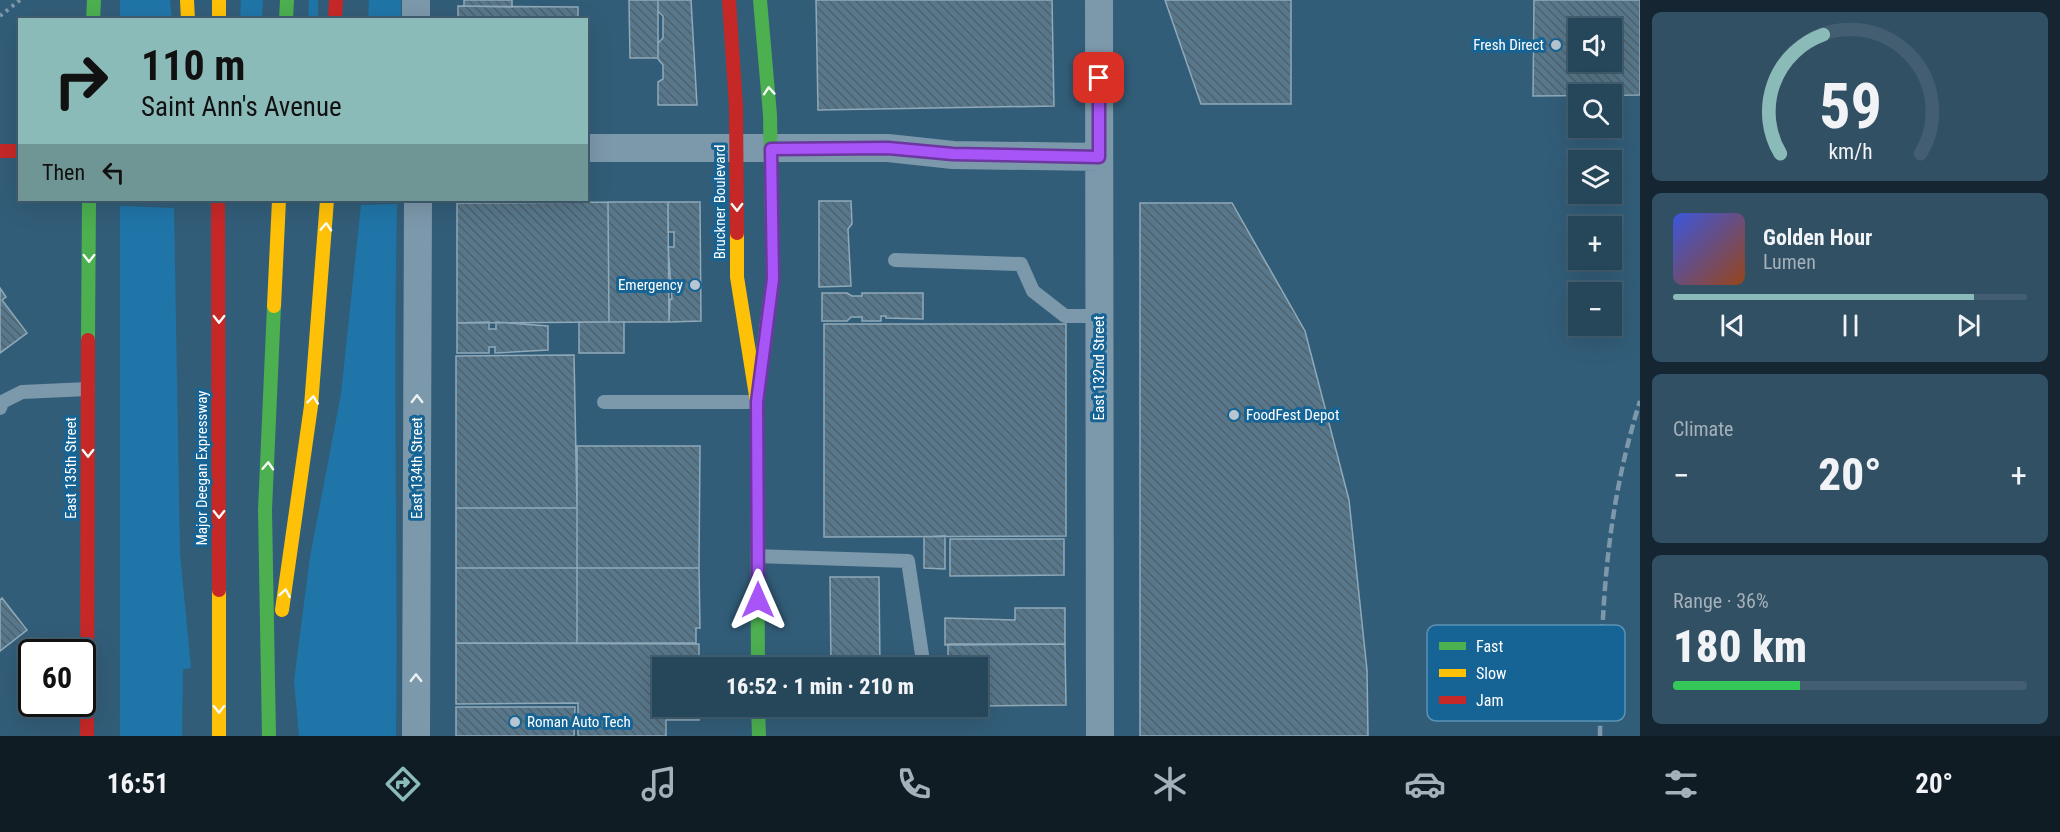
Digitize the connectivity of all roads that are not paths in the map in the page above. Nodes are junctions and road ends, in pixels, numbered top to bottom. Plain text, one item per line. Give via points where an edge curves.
1 (93, 0) edge
2 (187, 0) edge
3 (219, 0) edge
4 (287, 0) edge
5 (336, 0) edge
6 (416, 0) edge
7 (729, 0) edge
8 (760, 0) edge
9 (1099, 0) edge
10 (93, 18) edge
11 (188, 18) edge
12 (219, 18) edge
13 (286, 18) edge
14 (335, 18) edge
15 (416, 18) edge
16 (588, 148) edge
17 (736, 149) junction
18 (771, 149) junction
19 (0, 151) edge
20 (18, 151) edge
21 (1099, 157) junction
22 (89, 201) edge
23 (208, 201) edge
24 (218, 201) edge
25 (279, 201) edge
26 (327, 201) edge
27 (418, 201) edge
28 (219, 260) junction
29 (895, 260) dead end
30 (1098, 315) junction
31 (88, 389) junction
32 (604, 402) dead end
33 (757, 402) junction
34 (0, 408) edge
35 (758, 556) junction
36 (758, 657) edge
37 (922, 657) edge
38 (268, 692) junction
39 (758, 717) edge
40 (87, 736) edge
41 (219, 736) edge
42 (268, 736) edge
43 (416, 736) edge
44 (759, 736) edge
45 (1100, 736) edge

1 - 10 main road
2 - 11 main road
3 - 12 main road
4 - 13 main road
5 - 14 main road
6 - 15 street
7 - 17 main road, Bruckner Boulevard
18 -> 8 main road, Bruckner Boulevard
9 - 21 street, East 132nd Street
16 - 17 street
17 - 18 street
17 -> 33 main road, Bruckner Boulevard via 737,277
18 - 21 street via 888,148 953,154
18 - 33 main road, Bruckner Boulevard via 773,279
19 - 20 main road
21 - 30 street, East 132nd Street
22 -> 31 main road, East 135th Street
23 - 28 main road
24 - 28 main road, Major Deegan Expressway
38 -> 25 main road via 265,510
38 -> 26 main road via 303,482 318,351
43 -> 27 street, East 134th Street
28 -> 41 main road, Major Deegan Expressway
29 - 30 lane via 1021,264 1033,291 1065,316
30 - 45 street, East 132nd Street
31 - 34 lane via 22,392 2,402
31 -> 40 main road, East 135th Street
32 - 33 lane
33 - 35 main road, Bruckner Boulevard
35 - 36 main road, Bruckner Boulevard
35 - 37 lane via 908,561
38 - 42 main road
39 - 44 main road

